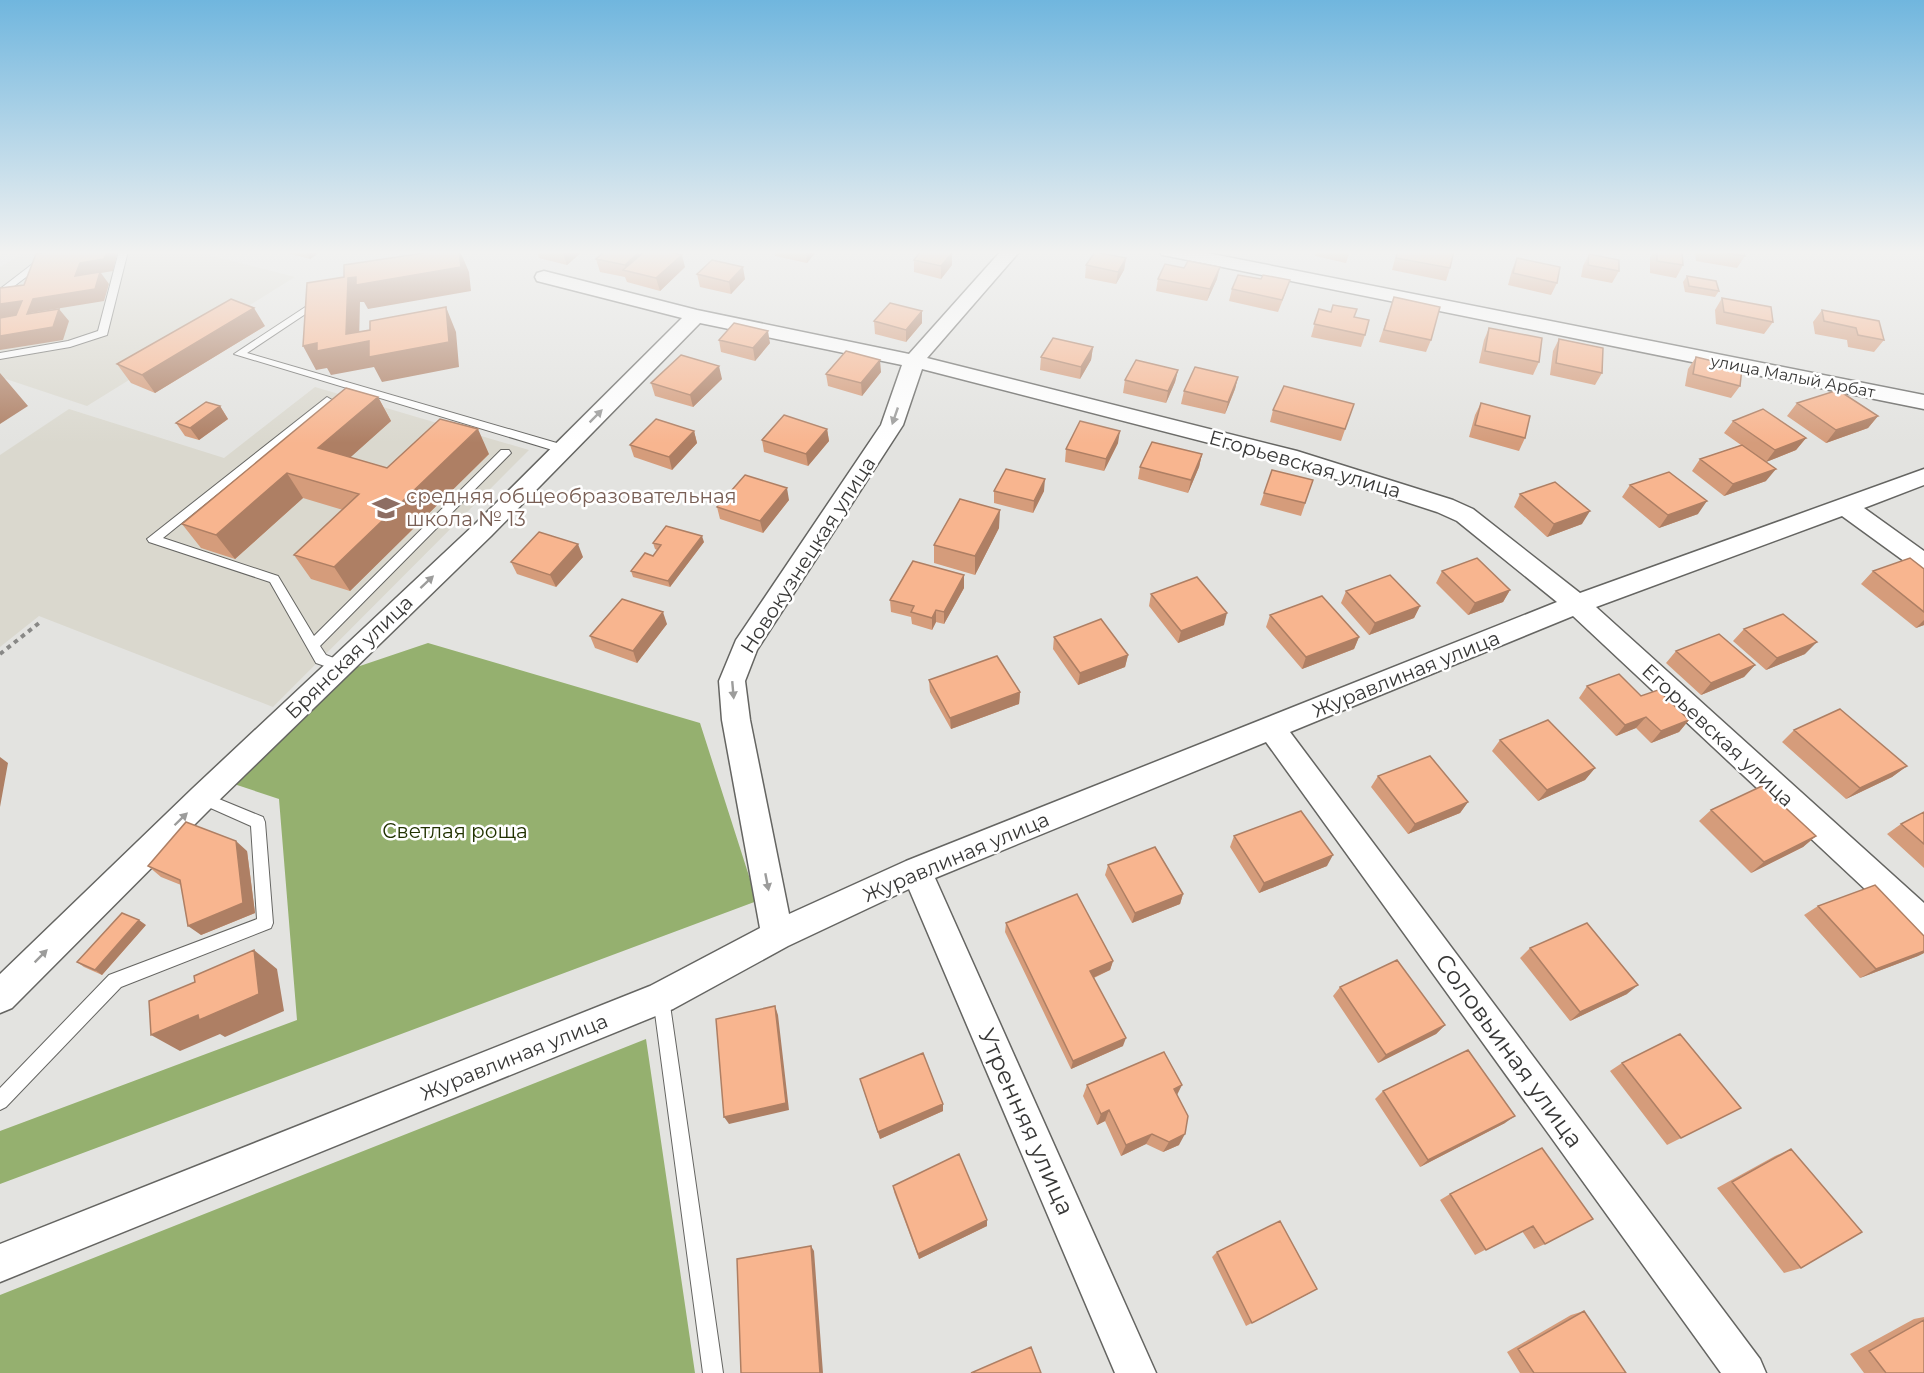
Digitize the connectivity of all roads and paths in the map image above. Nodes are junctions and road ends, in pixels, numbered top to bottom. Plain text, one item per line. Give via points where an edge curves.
1 (108, 315) edge
2 (298, 315) edge
3 (692, 315) edge
4 (954, 315) edge
5 (1489, 315) edge
6 (696, 316) junction
7 (0, 356) edge
8 (914, 361) junction
9 (327, 400) edge
10 (1924, 402) edge
11 (563, 449) junction
12 (505, 453) dead end
13 (1924, 477) edge
14 (1844, 505) junction
15 (1924, 563) edge
16 (1577, 604) junction
17 (39, 623) dead end
18 (313, 645) junction
19 (0, 654) edge
20 (339, 666) junction
21 (1272, 729) junction
22 (202, 798) junction
23 (917, 871) junction
24 (1924, 924) edge
25 (777, 935) junction
26 (0, 997) edge
27 (661, 998) junction
28 (0, 1101) edge
29 (0, 1263) edge
30 (713, 1373) edge
31 (1136, 1373) edge
32 (1746, 1373) edge

1 - 7 lane via 103,333 70,344
2 - 11 lane via 239,354
3 - 6 street, Егорьевская улица
4 - 8 street, Новокузнецкая улица
5 - 10 street, улица Малый Арбат
6 - 8 street, Егорьевская улица
11 -> 6 street, Брянская улица
8 - 16 street, Егорьевская улица via 1289,456 1445,506 1465,514
8 -> 25 street, Новокузнецкая улица via 892,426 746,647 732,681
9 - 18 lane via 153,539 274,579
20 -> 11 street, Брянская улица
12 - 18 lane
13 - 14 street, Журавлиная улица
14 - 15 street
14 - 16 street, Журавлиная улица
16 - 21 street, Журавлиная улица
16 - 24 street, Егорьевская улица
17 - 19 path
18 - 20 lane via 321,659
20 - 22 street, Брянская улица
21 - 23 street, Журавлиная улица
21 - 32 street, Соловьиная улица
26 -> 22 street, Брянская улица
22 - 28 lane via 258,822 266,923 115,981
23 - 25 street, Журавлиная улица
23 - 31 street, Утренняя улица
25 - 27 street, Журавлиная улица
27 - 29 street, Журавлиная улица
27 - 30 lane

